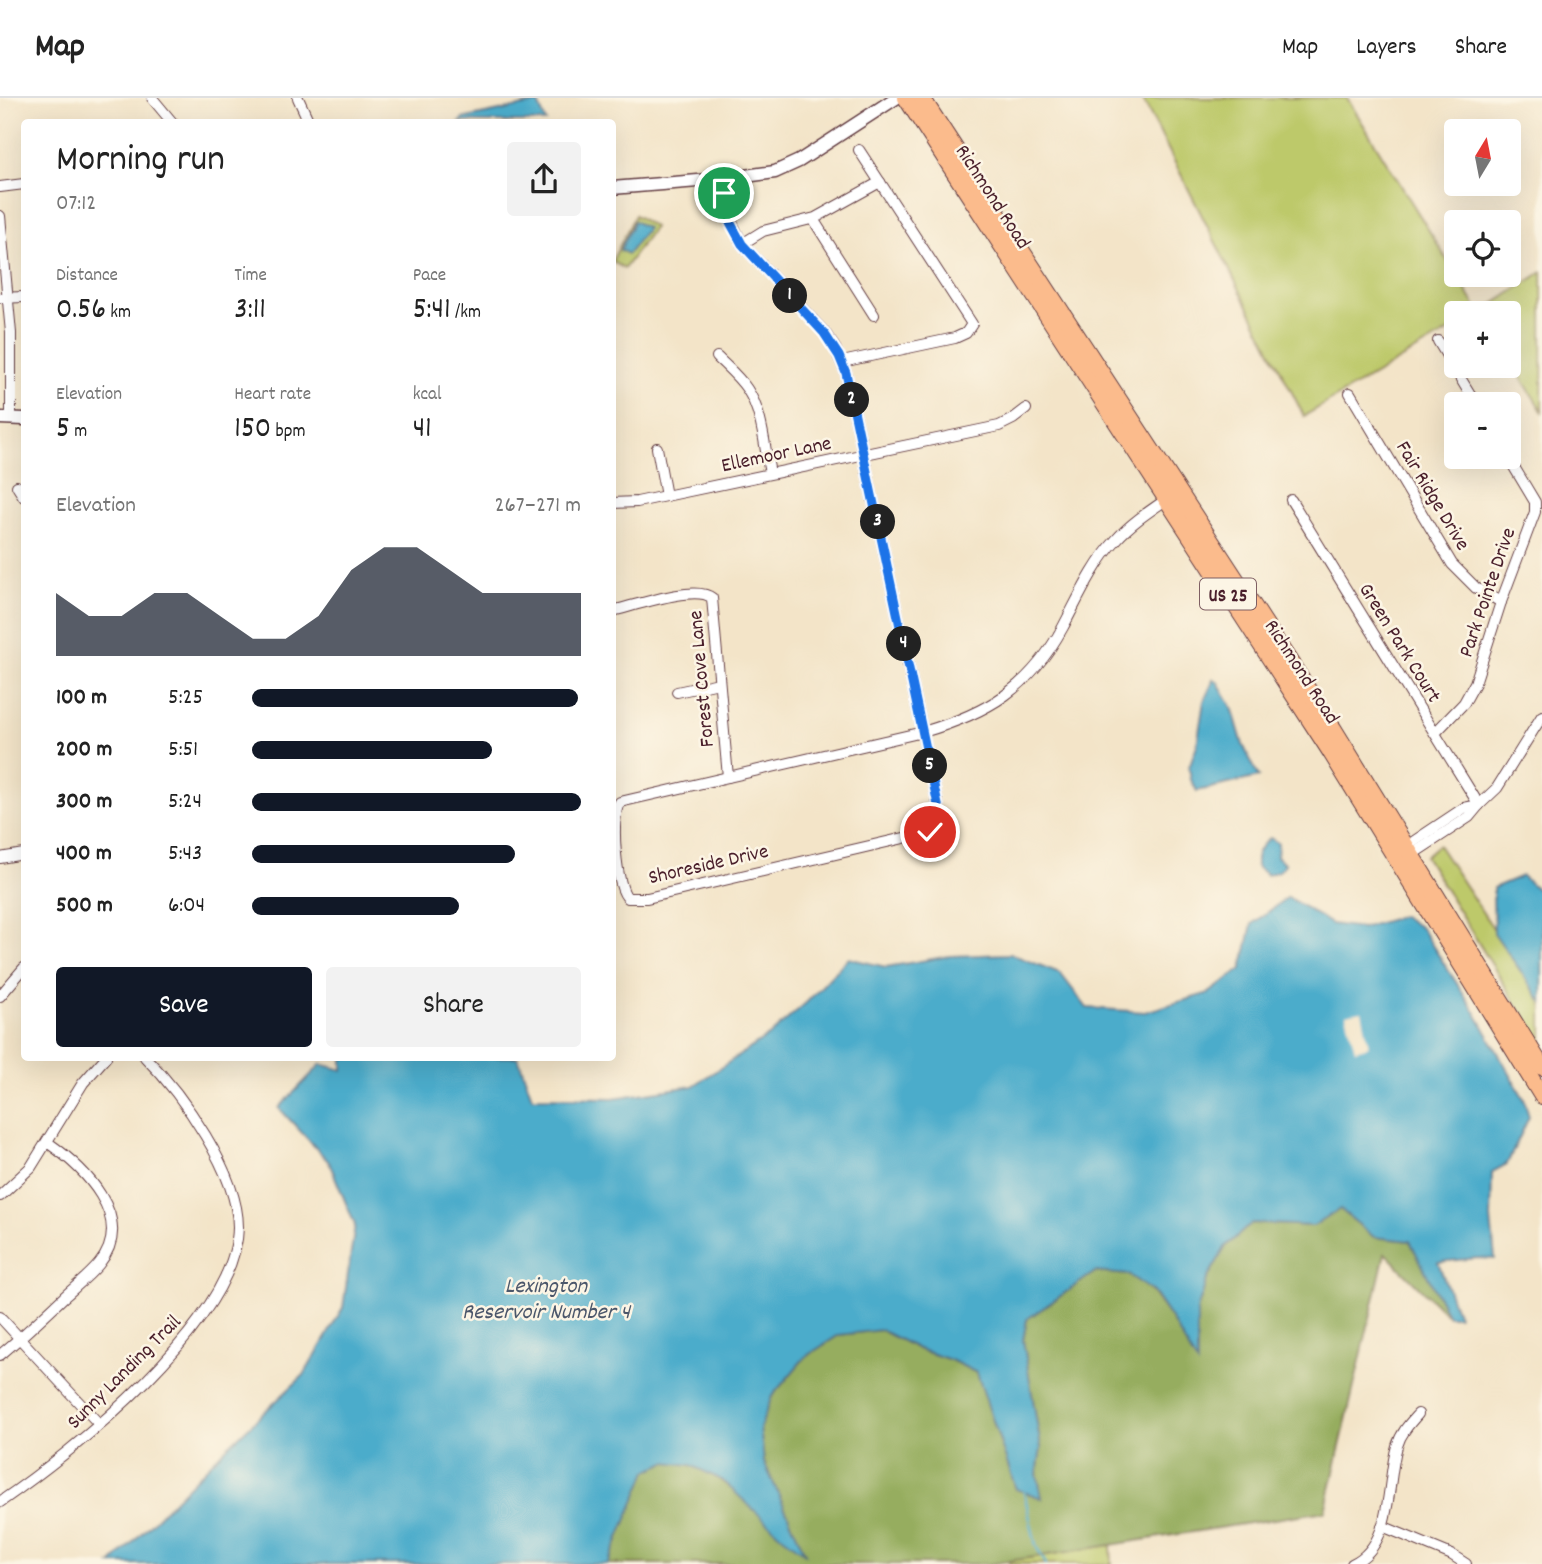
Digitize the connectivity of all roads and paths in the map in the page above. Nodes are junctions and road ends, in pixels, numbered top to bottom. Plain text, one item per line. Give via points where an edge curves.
1 (152, 98) edge
2 (298, 98) edge
3 (897, 98) edge
4 (906, 98) edge
5 (922, 98) edge
6 (170, 119) edge
7 (308, 119) edge
8 (859, 150) dead end
9 (723, 179) junction
10 (880, 182) junction
11 (21, 184) edge
12 (0, 187) edge
13 (616, 188) edge
14 (0, 216) edge
15 (813, 219) junction
16 (742, 244) junction
17 (4, 298) edge
18 (874, 315) dead end
19 (1438, 341) dead end
20 (717, 357) dead end
21 (842, 362) junction
22 (1469, 392) edge
23 (1350, 393) dead end
24 (1026, 409) dead end
25 (5, 418) edge
26 (657, 448) dead end
27 (864, 454) junction
28 (1515, 469) edge
29 (770, 474) junction
30 (17, 486) dead end
31 (21, 492) edge
32 (1173, 495) junction
33 (666, 496) junction
34 (1291, 500) dead end
35 (616, 503) edge
36 (1502, 602) junction
37 (616, 610) edge
38 (719, 683) junction
39 (677, 692) dead end
40 (1542, 716) edge
41 (923, 732) junction
42 (1435, 733) junction
43 (728, 776) junction
44 (1479, 805) junction
45 (616, 812) edge
46 (616, 843) edge
47 (1406, 853) junction
48 (21, 854) edge
49 (0, 858) edge
50 (21, 971) edge
51 (0, 996) edge
52 (102, 1061) edge
53 (148, 1061) edge
54 (1542, 1067) edge
55 (1542, 1096) edge
56 (47, 1142) junction
57 (0, 1196) edge
58 (0, 1317) edge
59 (20, 1338) junction
60 (0, 1355) edge
61 (1418, 1414) dead end
62 (99, 1424) junction
63 (0, 1502) edge
64 (1382, 1526) junction
65 (1352, 1564) edge
66 (1466, 1564) edge

1 - 6 street
2 - 7 street
3 - 9 street via 787,167
4 - 32 highway, Richmond Road / US 25
5 - 32 highway, Richmond Road / US 25
8 - 10 street
9 - 13 street
9 - 16 street via 727,212
10 - 15 street
10 - 21 street via 971,326 955,338
11 - 12 street
14 - 17 street
15 - 16 street via 763,231
15 - 18 street
16 - 21 street via 824,333
17 - 25 street via 11,333
19 - 22 street
20 - 29 street via 751,397
21 - 27 street
23 - 36 street, Fair Ridge Drive via 1452,564 1476,588
24 - 27 street, Ellemoor Lane via 999,426
26 - 33 street
27 - 29 street, Ellemoor Lane
27 - 41 street
28 - 36 street, Park Pointe Drive via 1536,506
29 - 33 street, Ellemoor Lane
30 - 31 street
32 - 41 street, Shoreside Drive via 1115,541 1055,641 1021,682 969,717
32 - 47 highway, Richmond Road / US 25
33 - 35 street, Ellemoor Lane
34 - 42 street, Green Park Court
36 - 42 street, Park Pointe Drive via 1475,683
37 - 38 street, Forest Cove Lane via 685,594 710,595
38 - 39 street
38 - 43 street, Forest Cove Lane
40 - 44 street via 1502,782
41 - 43 street, Shoreside Drive
41 - 46 street, Shoreside Drive via 941,819 934,829 634,899 620,887
42 - 44 street, Green Park Court
43 - 45 street, Shoreside Drive via 623,800
44 - 47 street via 1469,817
47 - 54 highway, Richmond Road / US 25
47 - 55 highway, Richmond Road / US 25
48 - 49 street
50 - 51 street
52 - 56 street via 83,1083
53 - 62 street, Sunny Landing Trail via 183,1101 231,1184 238,1226 235,1252 226,1276 190,1334
56 - 57 street via 31,1167
56 - 59 street via 76,1165 102,1197 110,1216 110,1240 99,1264
58 - 59 street
59 - 60 street
59 - 62 street
61 - 64 street via 1397,1446
62 - 63 street, Sunny Landing Trail
64 - 65 street via 1372,1545
64 - 66 street

